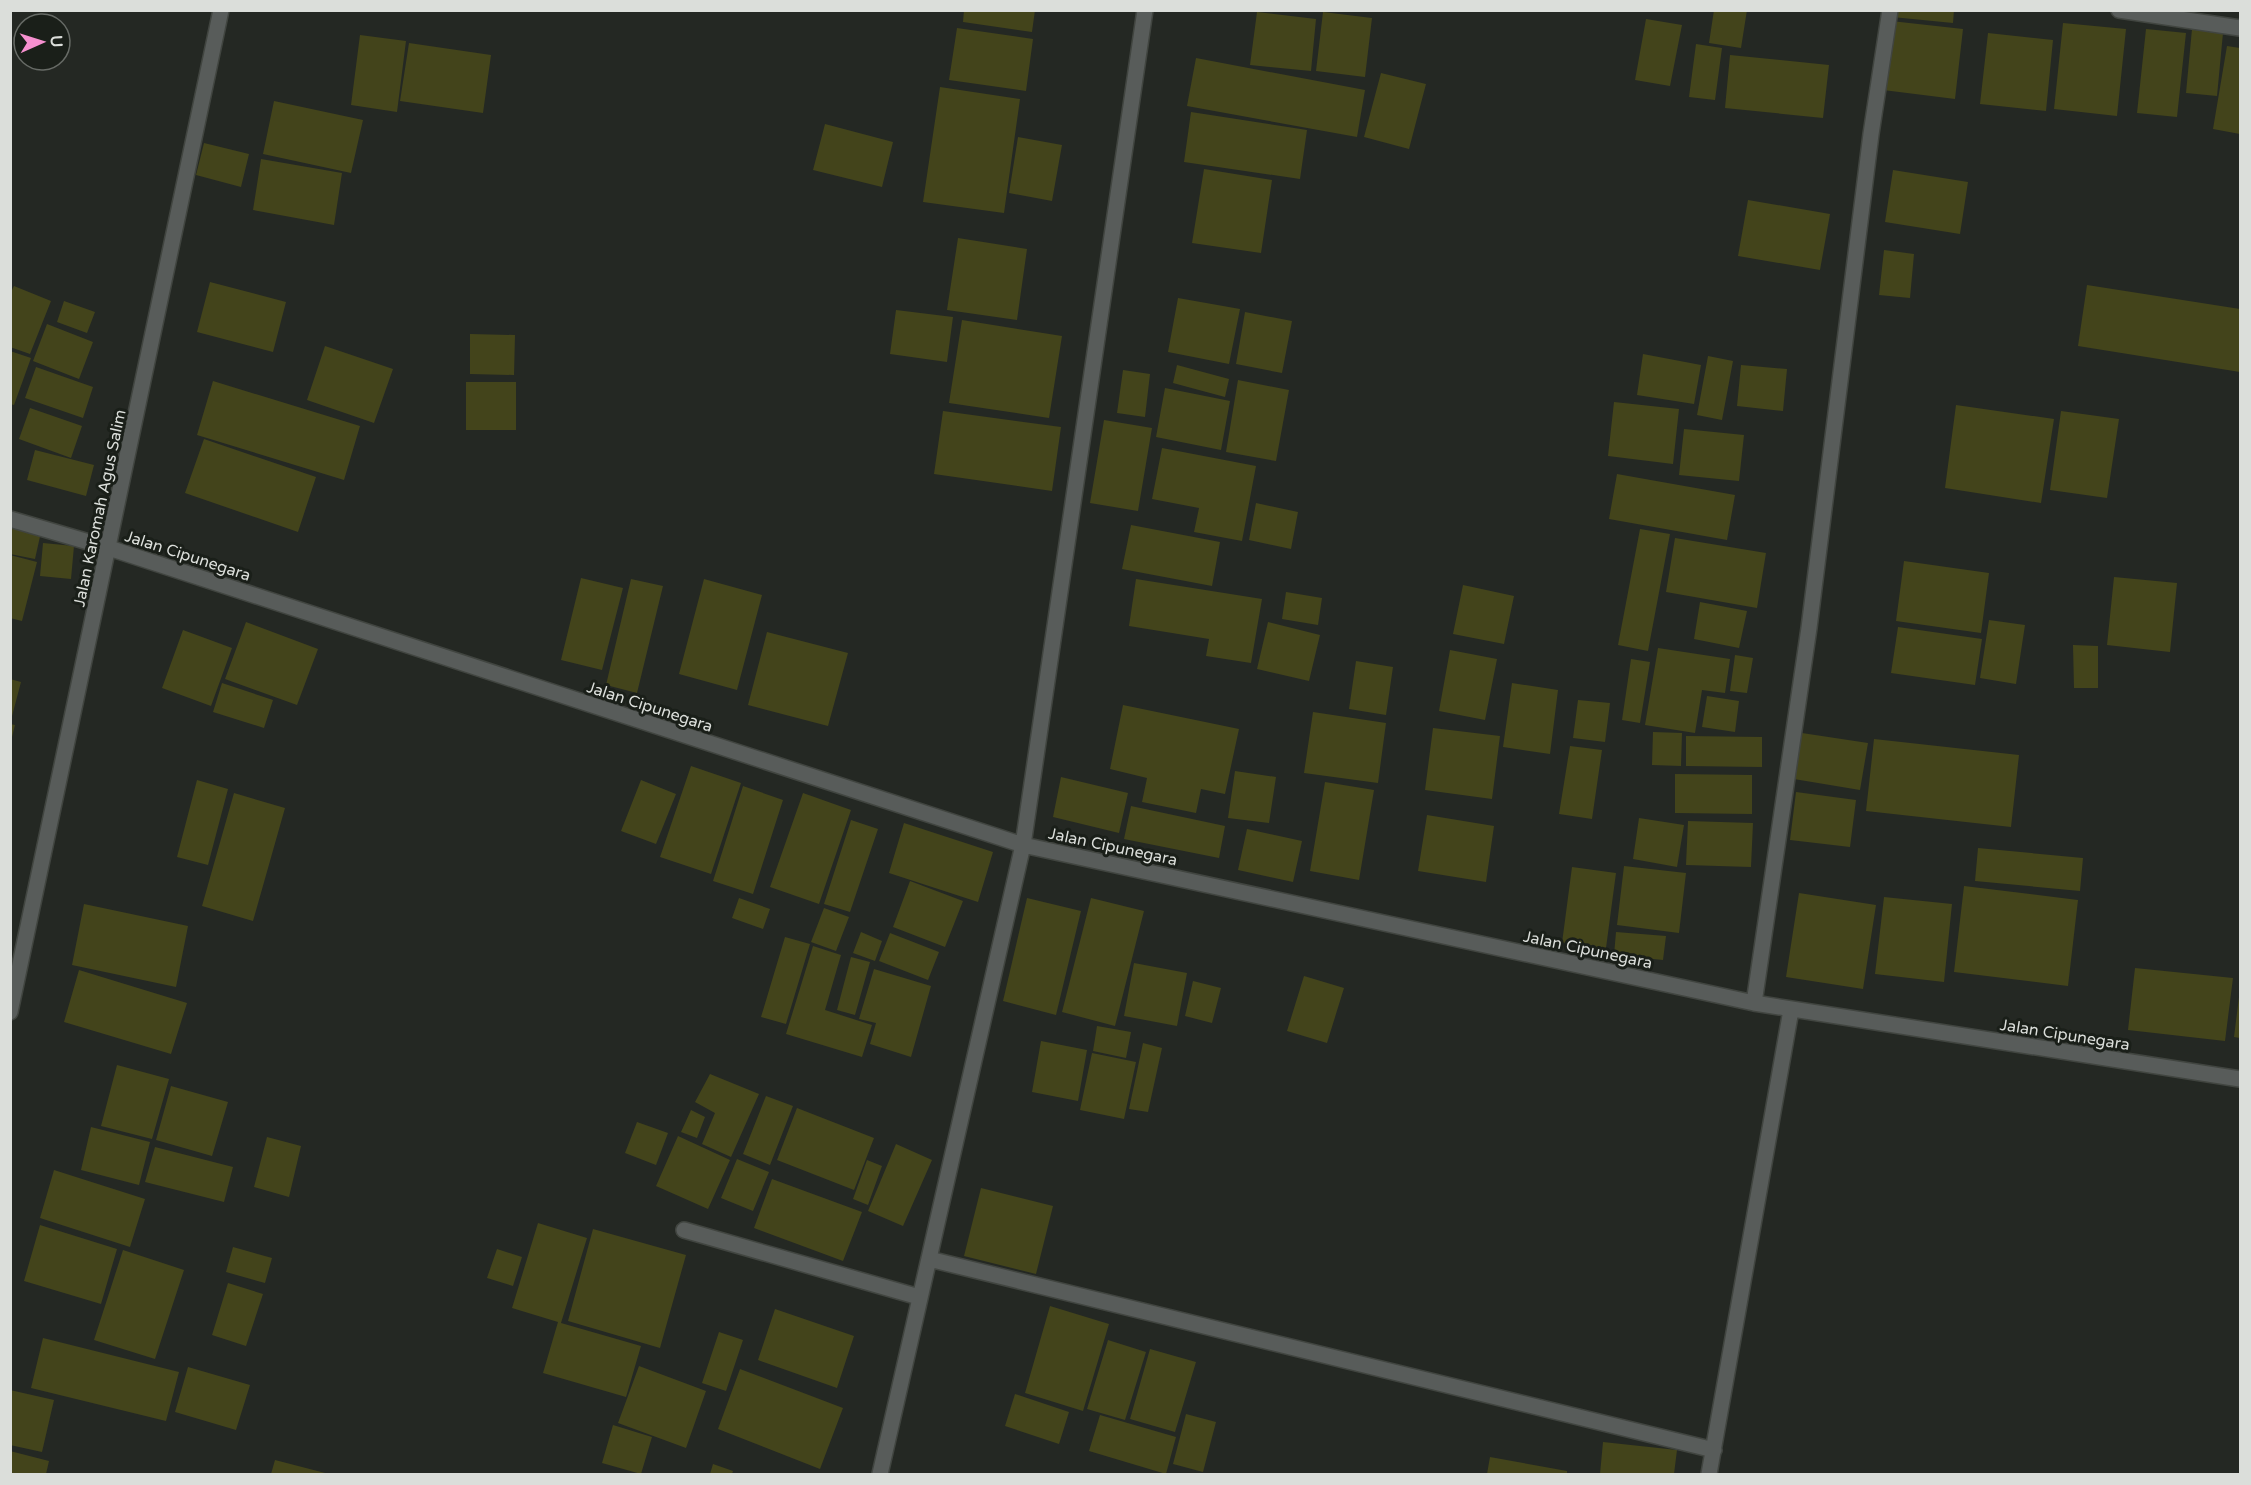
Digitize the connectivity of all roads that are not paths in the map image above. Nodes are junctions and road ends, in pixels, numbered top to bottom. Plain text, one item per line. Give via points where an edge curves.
1 (221, 10) edge
2 (1145, 10) edge
3 (1890, 10) edge
4 (2119, 10) edge
5 (2241, 28) edge
6 (10, 519) edge
7 (109, 548) junction
8 (1023, 845) junction
9 (1754, 1003) junction
10 (1791, 1010) junction
11 (10, 1012) edge
12 (2241, 1079) edge
13 (684, 1230) dead end
14 (929, 1259) junction
15 (919, 1298) junction
16 (1714, 1450) junction
17 (880, 1474) edge
18 (1708, 1474) edge

1 - 7 street, Jalan Karomah Agus Salim
2 - 8 street
3 - 9 street via 1809,628
4 - 5 street
6 - 7 street, Jalan Cipunegara
7 - 8 street, Jalan Cipunegara
7 - 11 street, Jalan Karomah Agus Salim
8 - 9 street, Jalan Cipunegara
8 - 14 street
9 - 10 street, Jalan Cipunegara
10 - 12 street, Jalan Cipunegara
10 - 16 street
13 - 15 street
14 - 15 street
14 - 16 street
15 - 17 street
16 - 18 street

